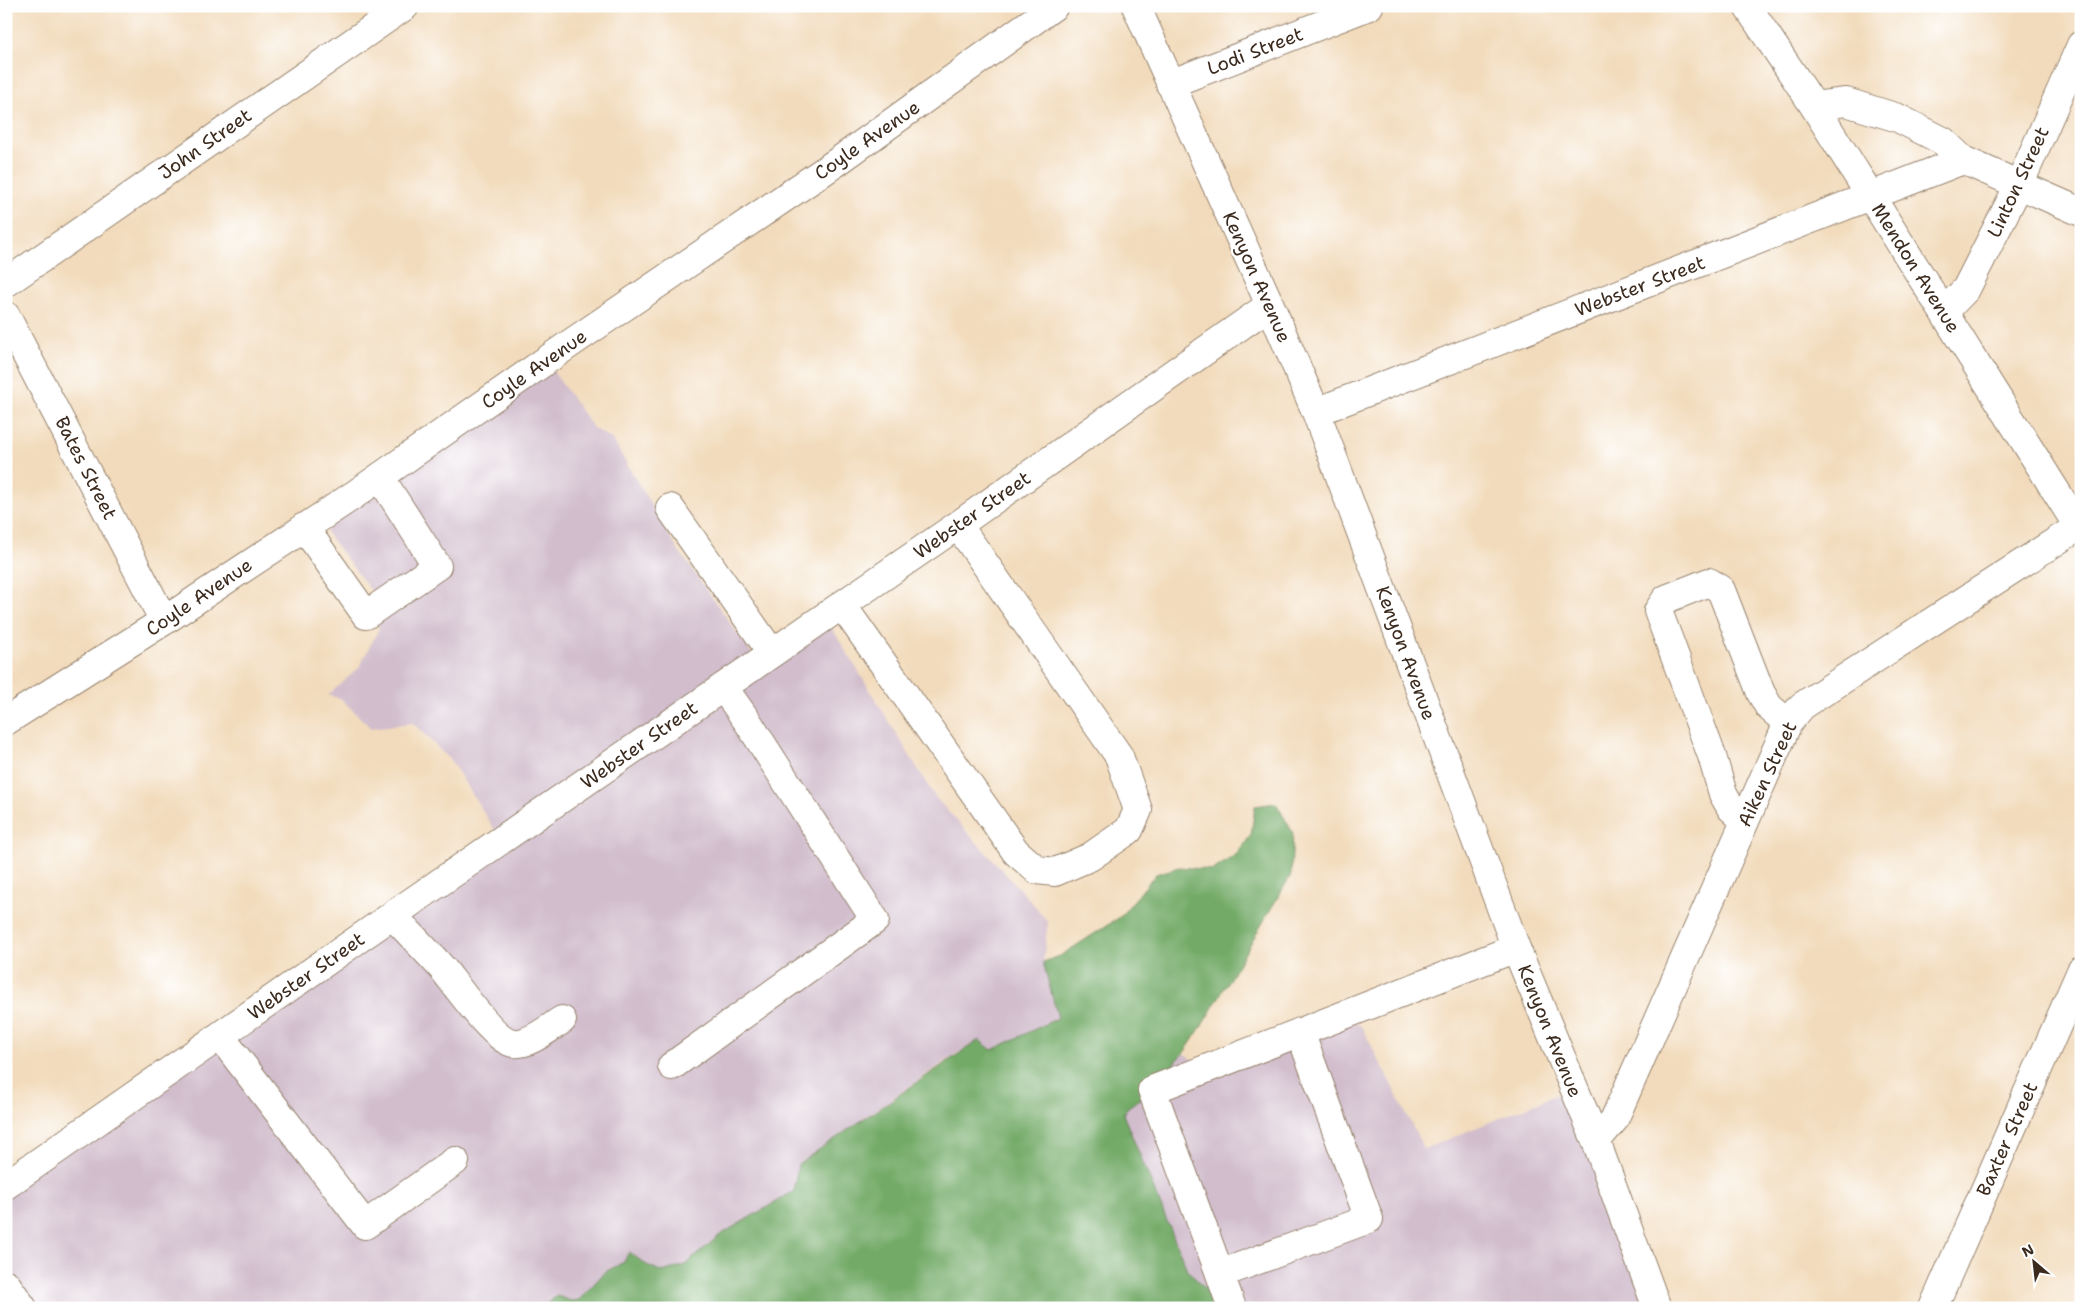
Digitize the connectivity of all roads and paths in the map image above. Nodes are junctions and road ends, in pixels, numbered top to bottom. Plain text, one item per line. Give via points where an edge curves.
1 (405, 6) edge
2 (1054, 6) edge
3 (1136, 6) edge
4 (1368, 6) edge
5 (1747, 6) edge
6 (2081, 45) edge
7 (1170, 84) junction
8 (1814, 106) junction
9 (1963, 160) junction
10 (2019, 185) junction
11 (1871, 196) junction
12 (2081, 212) edge
13 (6, 283) edge
14 (1270, 304) junction
15 (1944, 312) junction
16 (6, 316) edge
17 (1316, 412) junction
18 (380, 477) junction
19 (670, 508) dead end
20 (958, 525) junction
21 (304, 527) junction
22 (2079, 529) edge
23 (842, 605) junction
24 (164, 621) junction
25 (772, 653) junction
26 (723, 687) junction
27 (6, 721) edge
28 (1788, 723) junction
29 (1746, 821) junction
30 (393, 916) junction
31 (1516, 948) junction
32 (2081, 971) edge
33 (562, 1020) dead end
34 (1300, 1032) junction
35 (220, 1036) junction
36 (672, 1066) dead end
37 (1596, 1141) junction
38 (454, 1161) dead end
39 (6, 1185) edge
40 (1220, 1274) junction
41 (6, 1284) edge
42 (23, 1308) edge
43 (1232, 1308) edge
44 (1657, 1308) edge
45 (1932, 1308) edge

1 - 13 street, John Street
2 - 18 street, Coyle Avenue via 837,162
3 - 7 street, Kenyon Avenue
4 - 7 street, Lodi Street
5 - 8 street, Mendon Avenue
6 - 10 street, Linton Street
7 - 14 street, Kenyon Avenue
8 - 9 street via 1846,102 1898,118 1943,141
8 - 11 street, Mendon Avenue
9 - 10 street
9 - 11 street, Webster Street
10 - 12 street
10 - 15 street, Linton Street via 1966,289
11 - 15 street, Mendon Avenue
11 - 17 street, Webster Street
14 - 17 street, Kenyon Avenue
14 - 20 street, Webster Street
15 - 22 street, Mendon Avenue
16 - 24 street, Bates Street
17 - 31 street, Kenyon Avenue
18 - 21 street, Coyle Avenue
18 - 21 street via 437,566 366,615
19 - 25 street
20 - 23 street, Webster Street
20 - 23 street via 1118,756 1138,810 1129,830 1090,857 1055,872 1037,870 1016,852
21 - 24 street, Coyle Avenue
22 - 28 street, Aiken Street via 1802,706
23 - 25 street, Webster Street
24 - 27 street, Coyle Avenue
25 - 26 street, Webster Street
26 - 30 street, Webster Street
26 - 36 street via 874,920
28 - 29 street, Aiken Street
28 - 29 street via 1769,707 1761,693 1721,590 1709,582 1666,599 1658,611 1723,794 1731,808
29 - 37 street, Aiken Street via 1614,1120
30 - 33 street via 504,1041 515,1044 526,1041
30 - 35 street, Webster Street
31 - 34 street
31 - 37 street, Kenyon Avenue
32 - 45 street, Baxter Street
34 - 40 street via 1152,1090
34 - 40 street via 1369,1219
35 - 38 street via 365,1225
35 - 39 street, Webster Street
37 - 44 street, Kenyon Avenue
40 - 43 street
41 - 42 street

